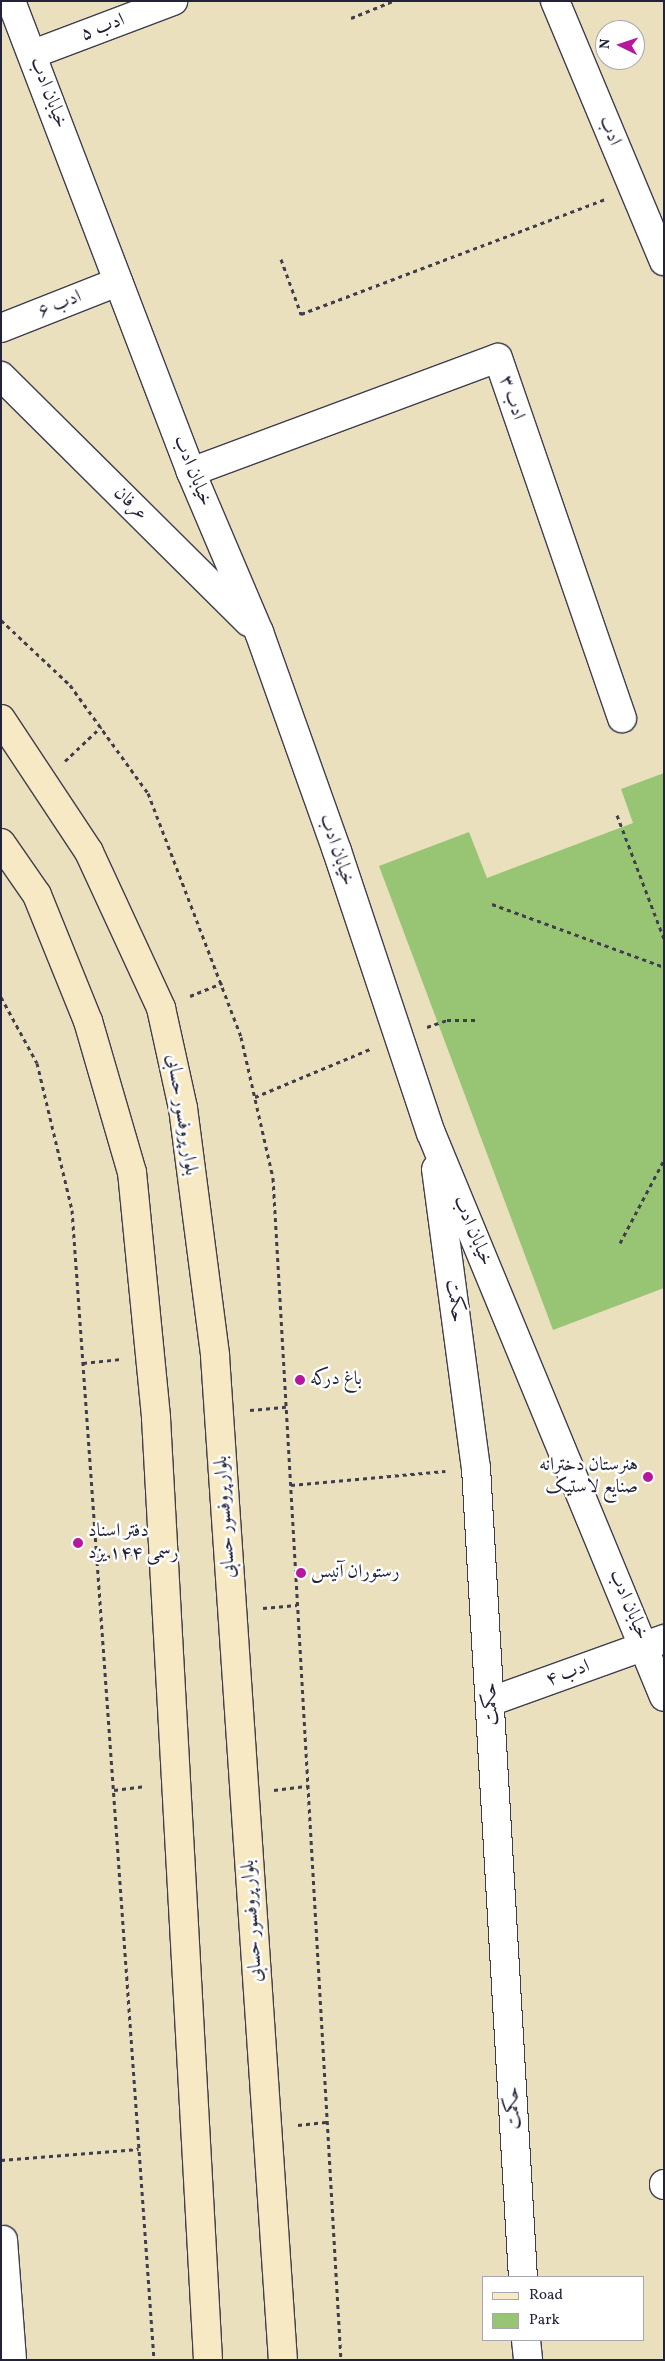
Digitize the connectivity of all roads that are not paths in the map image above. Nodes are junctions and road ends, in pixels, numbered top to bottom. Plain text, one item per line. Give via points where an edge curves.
1 (11, 1) edge
2 (173, 1) edge
3 (555, 1) edge
4 (33, 54) junction
5 (664, 261) edge
6 (118, 282) junction
7 (1, 328) edge
8 (1, 376) edge
9 (191, 472) junction
10 (259, 632) junction
11 (622, 718) dead end
12 (1, 720) edge
13 (1, 843) edge
14 (431, 1133) junction
15 (654, 1643) edge
16 (664, 1697) edge
17 (492, 1701) junction
18 (3, 2240) dead end
19 (523, 2276) edge
20 (526, 2341) edge
21 (12, 2360) edge
22 (208, 2360) edge
23 (283, 2360) edge
24 (528, 2360) edge

1 - 4 street, خیابان ادب
2 - 4 street, ادب ۵
3 - 5 street, ادب
4 - 6 street, خیابان ادب
6 - 7 street, ادب ۶
6 - 9 street, خیابان ادب
8 - 10 street, عرفان
9 - 10 street, خیابان ادب
9 - 11 street, ادب ۳ via 498,358
10 - 14 street, خیابان ادب
12 - 23 main road, بلوار پروفسور حسابی via 89,852 161,1008 182,1108 215,1356
13 - 22 main road via 37,894 88,1021 132,1172 156,1418
14 - 15 street, خیابان ادب
14 - 17 street, حکمت via 476,1468
15 - 16 street, خیابان ادب
15 - 17 street, ادب ۴
17 - 19 street, حکمت
18 - 21 street
20 - 24 street

